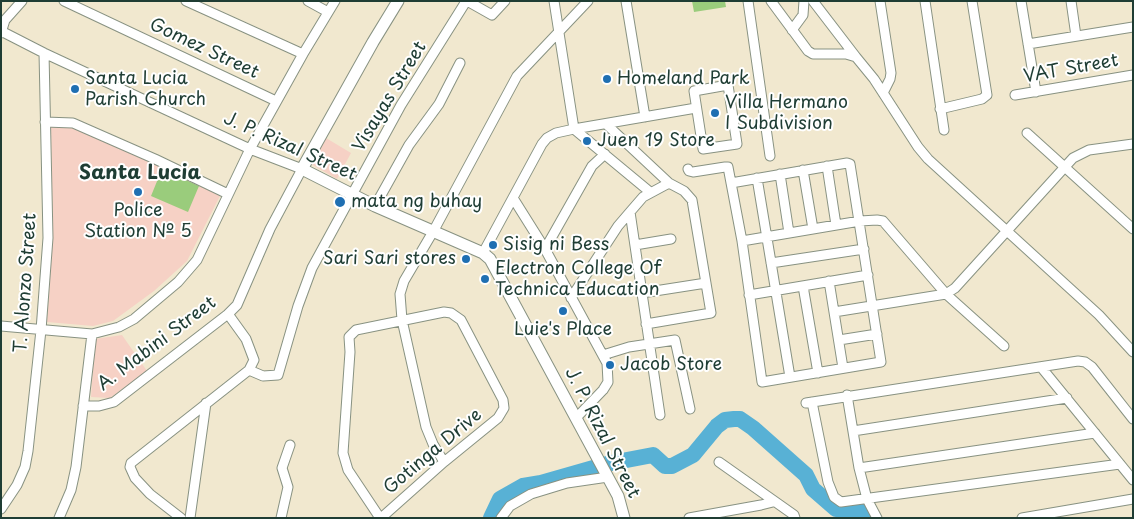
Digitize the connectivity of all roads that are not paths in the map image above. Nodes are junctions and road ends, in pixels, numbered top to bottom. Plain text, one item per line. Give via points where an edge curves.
1 (22, 1) edge
2 (64, 1) edge
3 (186, 1) edge
4 (308, 1) edge
5 (335, 1) edge
6 (398, 1) edge
7 (505, 1) edge
8 (554, 1) edge
9 (588, 1) edge
10 (626, 1) edge
11 (748, 1) edge
12 (771, 1) edge
13 (804, 1) edge
14 (813, 1) edge
15 (880, 1) edge
16 (925, 1) edge
17 (972, 1) edge
18 (1022, 1) edge
19 (1071, 1) edge
20 (328, 12) junction
21 (1133, 26) edge
22 (792, 30) junction
23 (1, 32) edge
24 (559, 32) junction
25 (1076, 36) junction
26 (1028, 44) junction
27 (44, 53) junction
28 (303, 54) junction
29 (856, 57) junction
30 (460, 62) dead end
31 (1133, 75) edge
32 (883, 92) junction
33 (1036, 92) junction
34 (1015, 95) dead end
35 (276, 102) junction
36 (696, 108) junction
37 (940, 109) junction
38 (645, 117) junction
39 (45, 122) junction
40 (606, 124) junction
41 (574, 129) junction
42 (944, 130) dead end
43 (1027, 133) dead end
44 (1133, 144) edge
45 (250, 149) junction
46 (605, 154) junction
47 (770, 156) dead end
48 (826, 166) junction
49 (1064, 166) junction
50 (302, 168) junction
51 (688, 169) dead end
52 (804, 170) junction
53 (780, 174) junction
54 (757, 178) junction
55 (669, 183) junction
56 (731, 183) junction
57 (650, 192) junction
58 (228, 194) junction
59 (352, 194) junction
60 (513, 198) junction
61 (375, 206) junction
62 (630, 212) junction
63 (860, 221) junction
64 (836, 225) junction
65 (813, 229) junction
66 (1133, 229) edge
67 (434, 230) junction
68 (1006, 230) junction
69 (789, 233) junction
70 (766, 236) junction
71 (670, 239) dead end
72 (742, 240) junction
73 (635, 245) junction
74 (544, 249) junction
75 (864, 249) junction
76 (483, 253) junction
77 (771, 263) junction
78 (868, 275) junction
79 (829, 281) junction
80 (706, 284) junction
81 (803, 286) junction
82 (776, 290) junction
83 (642, 293) junction
84 (946, 294) junction
85 (750, 295) junction
86 (571, 298) junction
87 (873, 306) junction
88 (834, 312) junction
89 (228, 314) junction
90 (402, 320) junction
91 (646, 324) junction
92 (1, 326) edge
93 (41, 330) junction
94 (92, 334) junction
95 (877, 334) junction
96 (839, 340) junction
97 (649, 343) junction
98 (1004, 346) dead end
99 (1133, 352) edge
100 (603, 355) junction
101 (1042, 367) junction
102 (844, 368) junction
103 (249, 370) junction
104 (818, 372) junction
105 (790, 377) junction
106 (847, 395) junction
107 (1067, 398) junction
108 (206, 403) junction
109 (83, 406) junction
110 (690, 409) dead end
111 (660, 415) dead end
112 (576, 418) junction
113 (1133, 419) edge
114 (853, 431) junction
115 (1095, 432) junction
116 (290, 445) dead end
117 (444, 462) junction
118 (719, 462) dead end
119 (1120, 464) junction
120 (859, 468) junction
121 (606, 473) junction
122 (1133, 480) edge
123 (867, 499) junction
124 (1133, 499) edge
125 (773, 502) junction
126 (1, 508) edge
127 (59, 518) edge
128 (181, 518) edge
129 (190, 518) edge
130 (281, 518) edge
131 (381, 518) edge
132 (501, 518) edge
133 (624, 518) edge
134 (689, 518) edge
135 (795, 518) edge
136 (877, 518) edge
137 (1022, 518) edge

1 - 23 street via 5,20
2 - 35 street, Gomez Street
3 - 28 street
4 - 20 street
5 - 20 street
6 - 50 street, A. Mabini Street
7 - 59 street, Visayas Street via 494,15 465,3 401,105
8 - 24 street
9 - 24 street
10 - 38 street
11 - 47 street
12 - 22 street
13 - 22 street via 803,14
14 - 29 street
15 - 32 street via 891,73
16 - 37 street
17 - 37 street via 988,95
18 - 26 street
19 - 25 street
20 - 28 street
21 - 25 street
22 - 29 street via 813,54
23 - 27 street, J. P. Rizal Street
24 - 41 street
24 - 67 street via 517,76
25 - 26 street
26 - 33 street
27 - 39 street, T. Alonzo Street
27 - 45 street, J. P. Rizal Street
28 - 35 street
29 - 32 street
30 - 61 street via 439,104 409,145
31 - 33 street, VAT Street
32 - 68 street via 928,159
33 - 34 street, VAT Street
35 - 45 street
36 - 36 street via 694,91 728,85 737,144 704,149
36 - 38 street
37 - 42 street
38 - 40 street
39 - 58 street via 73,123
39 - 93 street, T. Alonzo Street via 48,238
40 - 41 street
40 - 55 street
41 - 46 street
41 - 60 street via 547,138
43 - 49 street
44 - 49 street via 1089,150
45 - 50 street, J. P. Rizal Street
45 - 58 street
46 - 57 street
46 - 74 street via 592,166
48 - 52 street
48 - 63 street via 850,164
48 - 64 street
49 - 66 street
49 - 68 street
50 - 59 street, J. P. Rizal Street
50 - 89 street, A. Mabini Street via 270,229 237,305
51 - 56 street via 693,172 725,166
52 - 53 street
52 - 65 street
53 - 54 street
53 - 69 street
54 - 56 street
54 - 70 street
55 - 57 street
55 - 80 street via 692,200
56 - 72 street
57 - 62 street
58 - 94 street via 197,260 178,282 134,319
59 - 61 street, J. P. Rizal Street
59 - 103 street, Visayas Street via 312,268 278,375 263,376
60 - 74 street
60 - 76 street
61 - 67 street, J. P. Rizal Street
62 - 73 street
62 - 86 street
63 - 64 street
63 - 75 street
63 - 84 street via 883,221
64 - 65 street
65 - 69 street
67 - 76 street, J. P. Rizal Street
67 - 90 street via 404,281 400,294
68 - 84 street
68 - 99 street via 1099,315
69 - 70 street
70 - 72 street
70 - 77 street
71 - 73 street
72 - 85 street
73 - 83 street
74 - 86 street
75 - 77 street
75 - 78 street
76 - 112 street, J. P. Rizal Street via 496,269
77 - 82 street
78 - 79 street
78 - 87 street
79 - 81 street
79 - 88 street
80 - 83 street
80 - 91 street via 711,313
81 - 82 street
81 - 104 street
82 - 85 street
82 - 105 street
83 - 91 street
84 - 87 street
84 - 98 street
85 - 105 street via 762,380
86 - 100 street
87 - 88 street
87 - 95 street
88 - 96 street
89 - 103 street via 246,338 254,360
89 - 109 street, A. Mabini Street via 114,402
90 - 117 street via 426,427
90 - 117 street, Gotinga Drive via 444,312 461,320 503,400 504,408 498,418
90 - 131 street via 356,330 349,337 343,453 348,470
91 - 97 street
92 - 93 street
93 - 94 street
93 - 126 street, T. Alonzo Street via 25,467
94 - 109 street
95 - 96 street
95 - 102 street via 881,362
96 - 102 street
97 - 100 street
97 - 110 street via 677,341
97 - 111 street
100 - 112 street via 608,382
101 - 106 street
101 - 107 street
101 - 113 street via 1084,362 1092,367
102 - 104 street
103 - 108 street
104 - 105 street
106 - 114 street
106 - 123 street via 809,402 834,497 841,502
107 - 114 street
107 - 115 street
108 - 128 street via 130,467 135,478 150,494
108 - 129 street
109 - 127 street via 76,468
112 - 121 street, J. P. Rizal Street
114 - 120 street
115 - 119 street
115 - 120 street
116 - 130 street via 282,468 288,488
117 - 131 street, Gotinga Drive
118 - 125 street
119 - 122 street
119 - 123 street
120 - 123 street
121 - 132 street via 530,494 510,506
121 - 133 street, J. P. Rizal Street via 618,496
123 - 136 street
124 - 137 street
125 - 134 street
125 - 135 street

